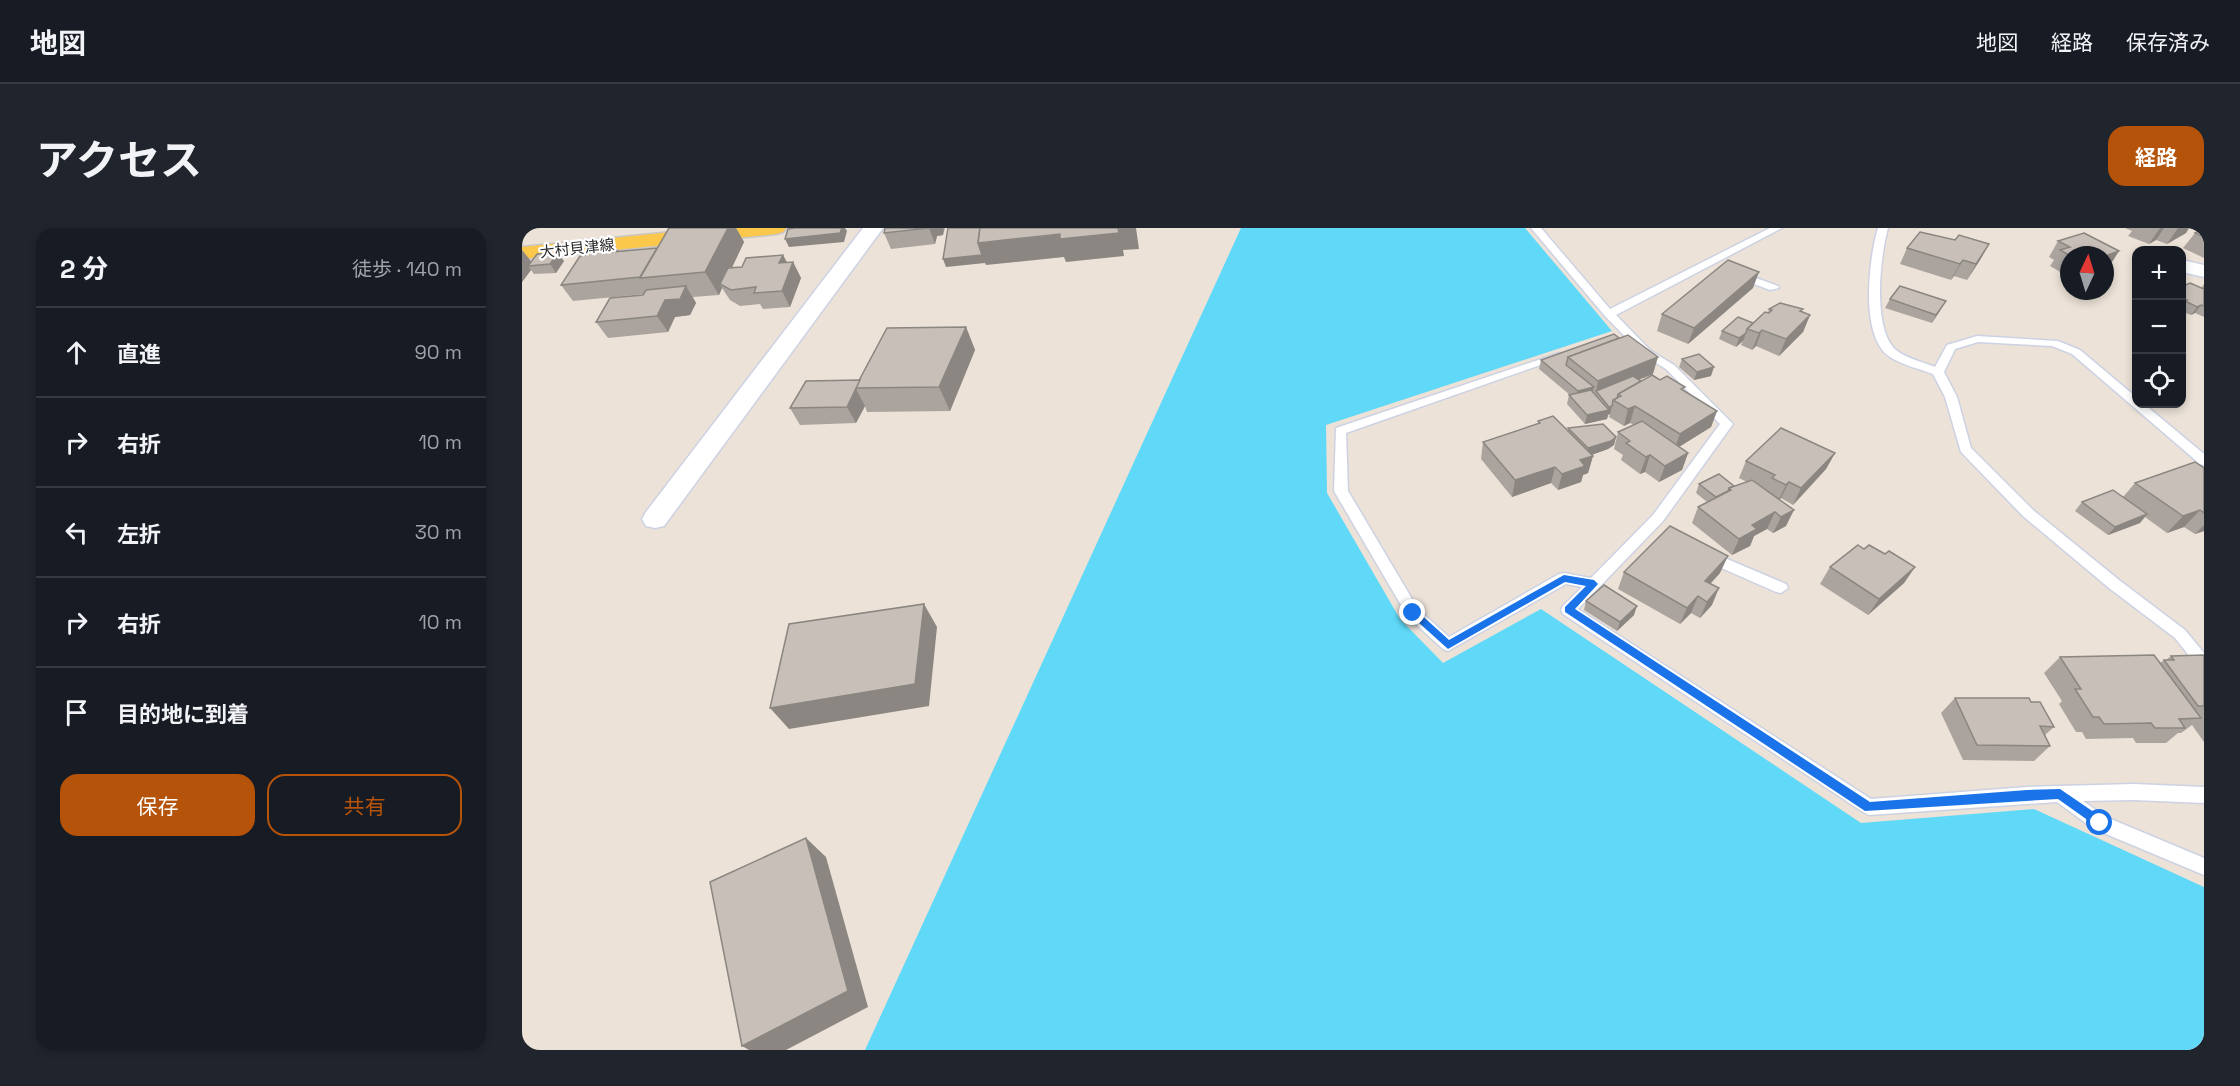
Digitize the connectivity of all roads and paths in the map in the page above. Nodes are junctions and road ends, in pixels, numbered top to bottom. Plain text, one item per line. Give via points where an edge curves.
1 (776, 228) edge
2 (873, 228) edge
3 (1536, 228) edge
4 (1777, 228) edge
5 (1882, 228) edge
6 (522, 253) edge
7 (2186, 267) edge
8 (2204, 271) edge
9 (1731, 272) edge
10 (1774, 288) dead end
11 (1610, 314) junction
12 (1573, 352) edge
13 (1938, 372) junction
14 (2204, 461) edge
15 (655, 519) dead end
16 (1692, 548) edge
17 (1594, 584) junction
18 (1782, 588) dead end
19 (2204, 664) edge
20 (2060, 794) junction
21 (2204, 795) edge
22 (2204, 867) edge

1 - 6 main road, 大村貝津線
2 - 15 street
3 - 11 lane
4 - 11 lane via 1715,265
5 - 13 lane via 1874,314 1880,338 1893,354
7 - 8 street
9 - 10 lane
11 - 17 lane via 1623,335 1670,367 1727,424 1665,509 1655,529
12 - 17 lane via 1340,431 1341,491 1413,613 1448,645 1564,578
13 - 14 lane via 1951,347 1977,339 2054,343 2076,352
13 - 19 lane via 1951,397 1965,449 2028,513 2180,634
16 - 18 lane
17 - 20 lane via 1568,610 1869,807
20 - 21 lane
20 - 22 lane via 2100,823

